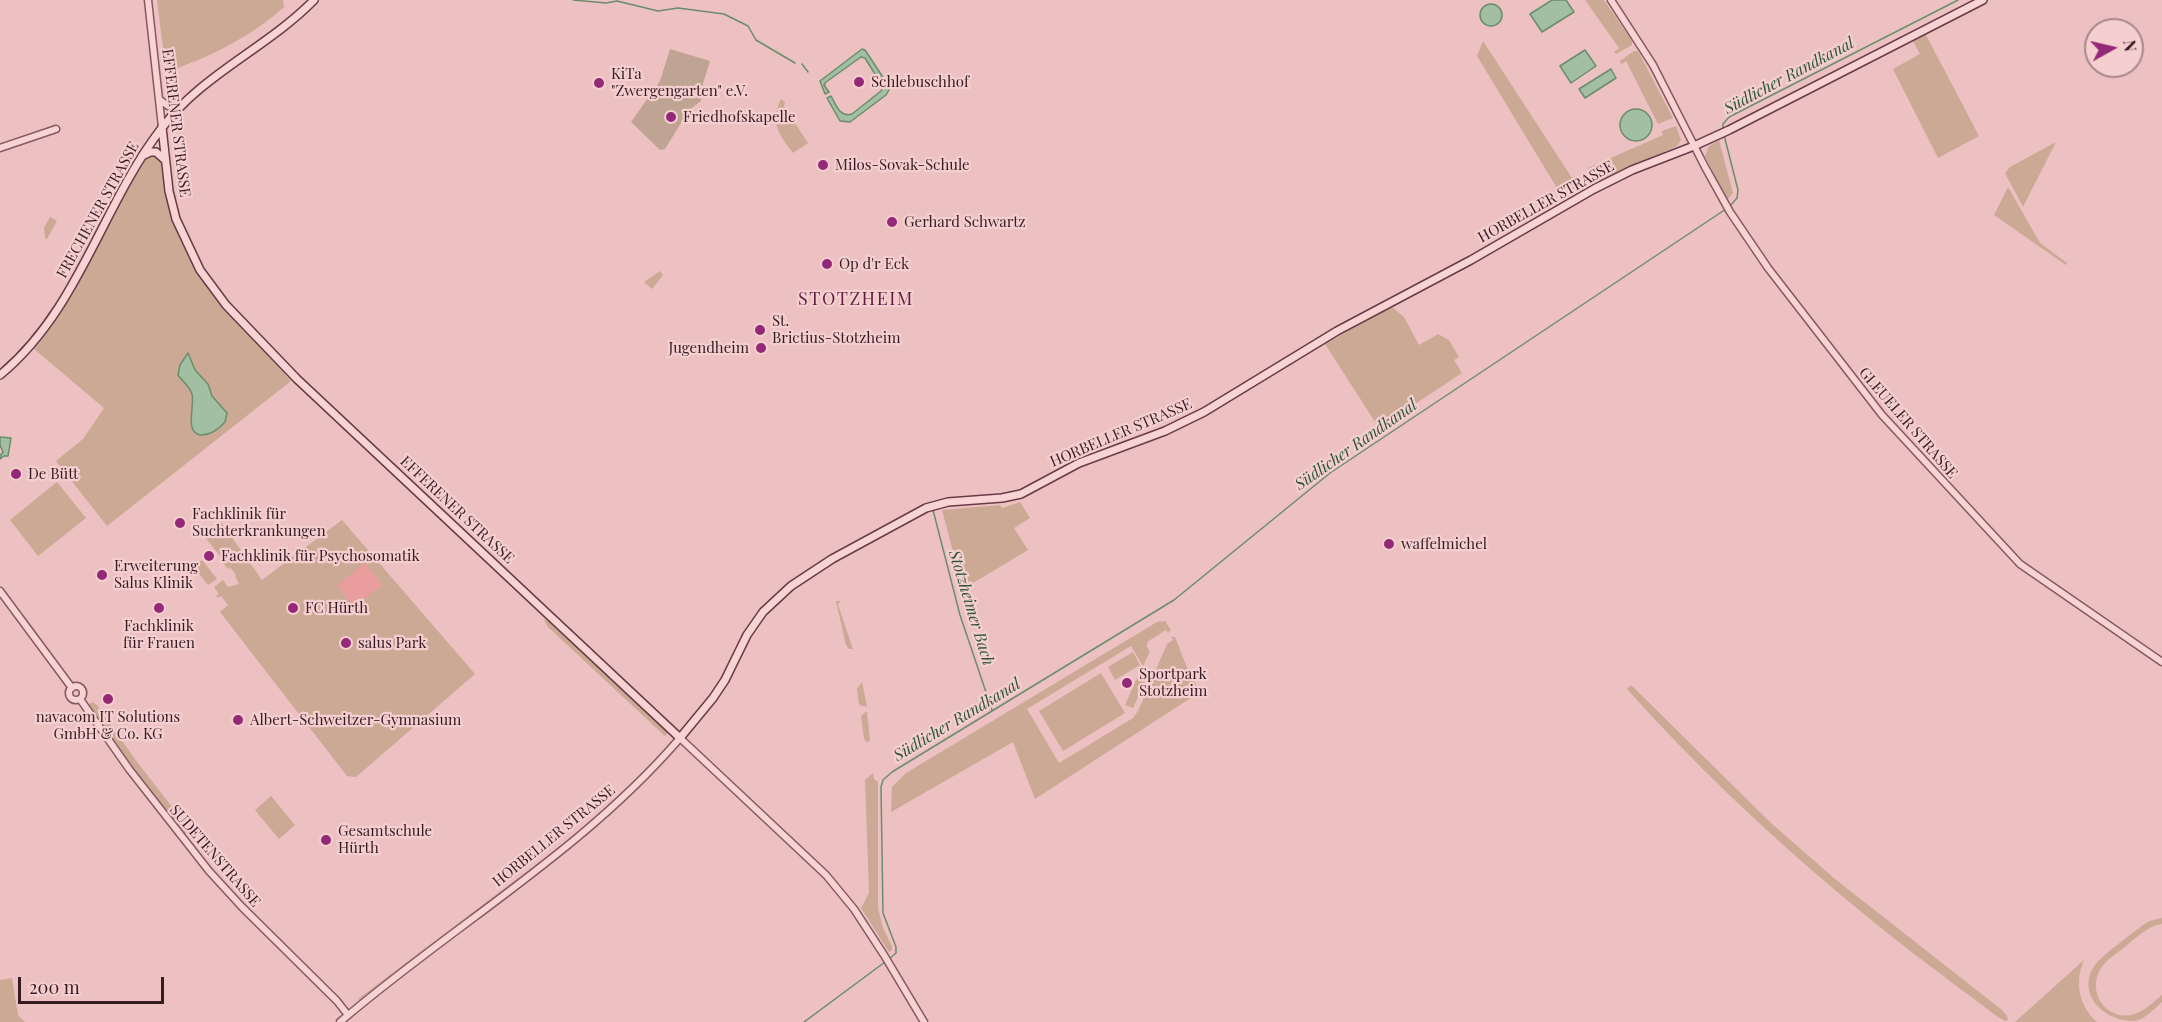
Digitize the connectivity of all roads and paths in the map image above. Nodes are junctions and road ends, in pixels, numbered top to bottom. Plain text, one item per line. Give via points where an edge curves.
1 (148, 0) edge
2 (314, 0) edge
3 (1611, 0) edge
4 (1983, 0) edge
5 (159, 98) junction
6 (182, 105) junction
7 (162, 127) junction
8 (56, 129) dead end
9 (1694, 146) junction
10 (0, 148) edge
11 (142, 156) junction
12 (165, 160) junction
13 (0, 375) edge
14 (0, 591) edge
15 (2162, 662) edge
16 (680, 738) junction
17 (348, 1015) junction
18 (340, 1022) edge
19 (924, 1022) edge

1 - 5 street, EFFERENER STRASSE
2 - 6 main road, FRECHENER STRASSE
3 - 9 street, GLEUELER STRASSE via 1653,65
4 - 9 main road, HORBELLER STRASSE
5 - 6 street via 168,106
5 - 7 street, EFFERENER STRASSE
6 - 7 main road, FRECHENER STRASSE
7 - 11 main road, FRECHENER STRASSE
7 - 12 main road, EFFERENER STRASSE
8 - 10 street
9 - 15 street, GLEUELER STRASSE via 1730,212 1768,268 1882,415 2014,559
9 - 16 main road, HORBELLER STRASSE via 1594,189 1481,255 1337,331 1185,422 1079,463 1021,494 926,508 832,559 791,586 763,612 713,699
11 - 12 main road via 156,152
11 - 13 main road, FRECHENER STRASSE via 54,317
12 - 16 main road, EFFERENER STRASSE via 183,237 200,270 226,305 297,379
14 - 17 street, SUDETENSTRASSE via 72,688 71,698 80,699 209,871
16 - 17 street, HORBELLER STRASSE via 610,812
16 - 19 street, EFFERENER STRASSE via 826,875 854,909
17 - 18 street, HORBELLER STRASSE

